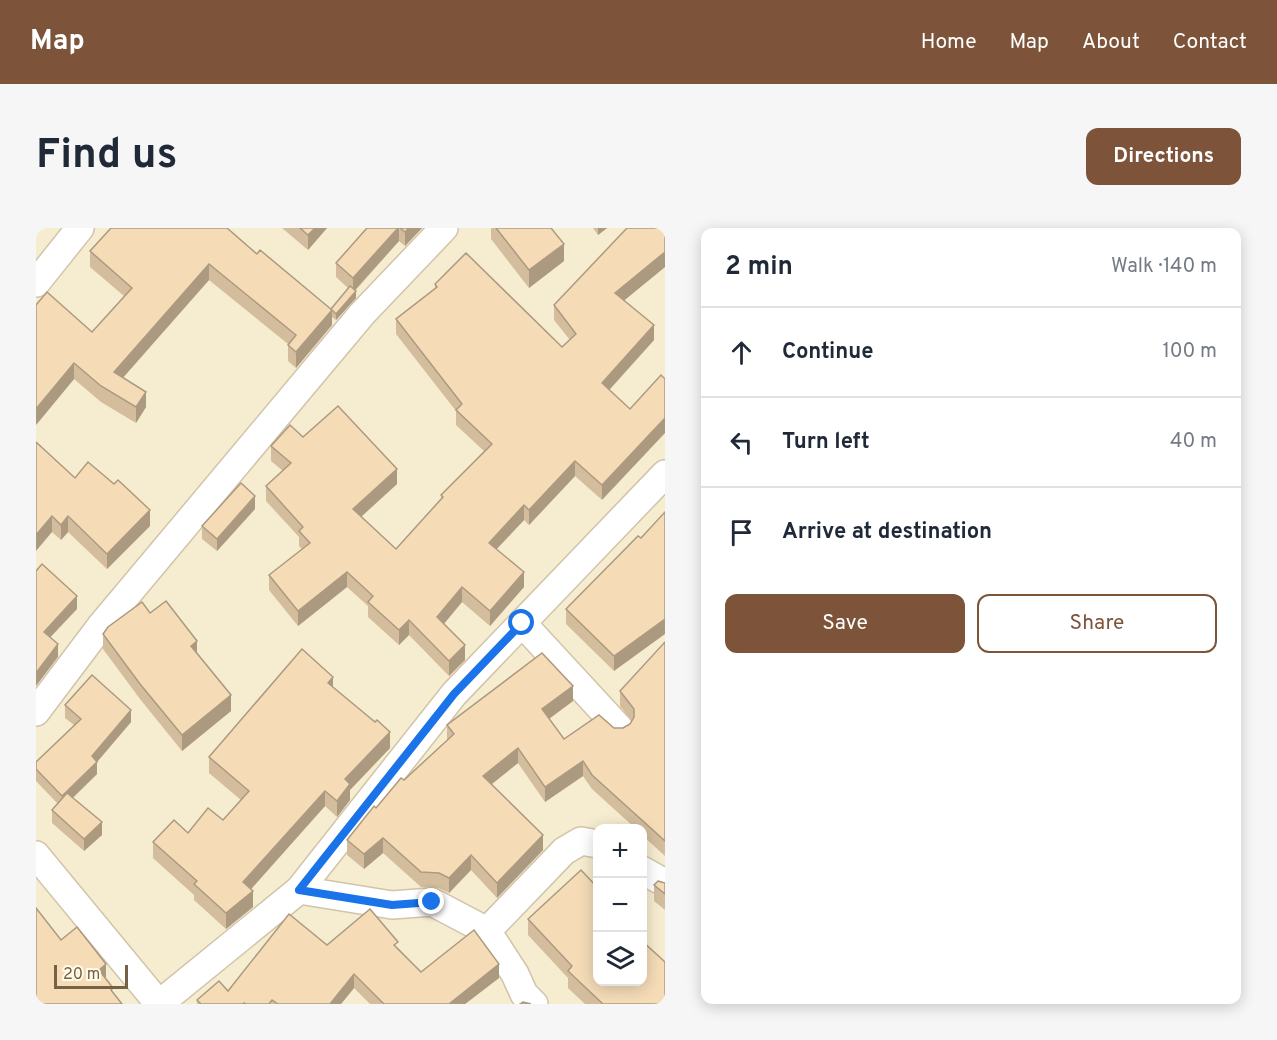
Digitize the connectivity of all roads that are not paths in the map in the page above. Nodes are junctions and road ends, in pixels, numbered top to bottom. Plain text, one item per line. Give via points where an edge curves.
1 (80, 228) edge
2 (444, 228) edge
3 (36, 284) edge
4 (665, 474) edge
5 (522, 623) junction
6 (36, 712) edge
7 (619, 728) edge
8 (593, 843) edge
9 (36, 855) edge
10 (647, 873) edge
11 (665, 883) edge
12 (299, 890) junction
13 (487, 931) junction
14 (159, 1004) edge
15 (534, 1004) edge

1 - 3 street
2 - 6 street via 362,314 100,627
4 - 5 street
5 - 7 street
5 - 12 street via 454,694
8 - 13 street via 581,841 564,851
9 - 14 street
10 - 11 street
12 - 13 street via 392,905 432,902
12 - 14 street
13 - 15 street

